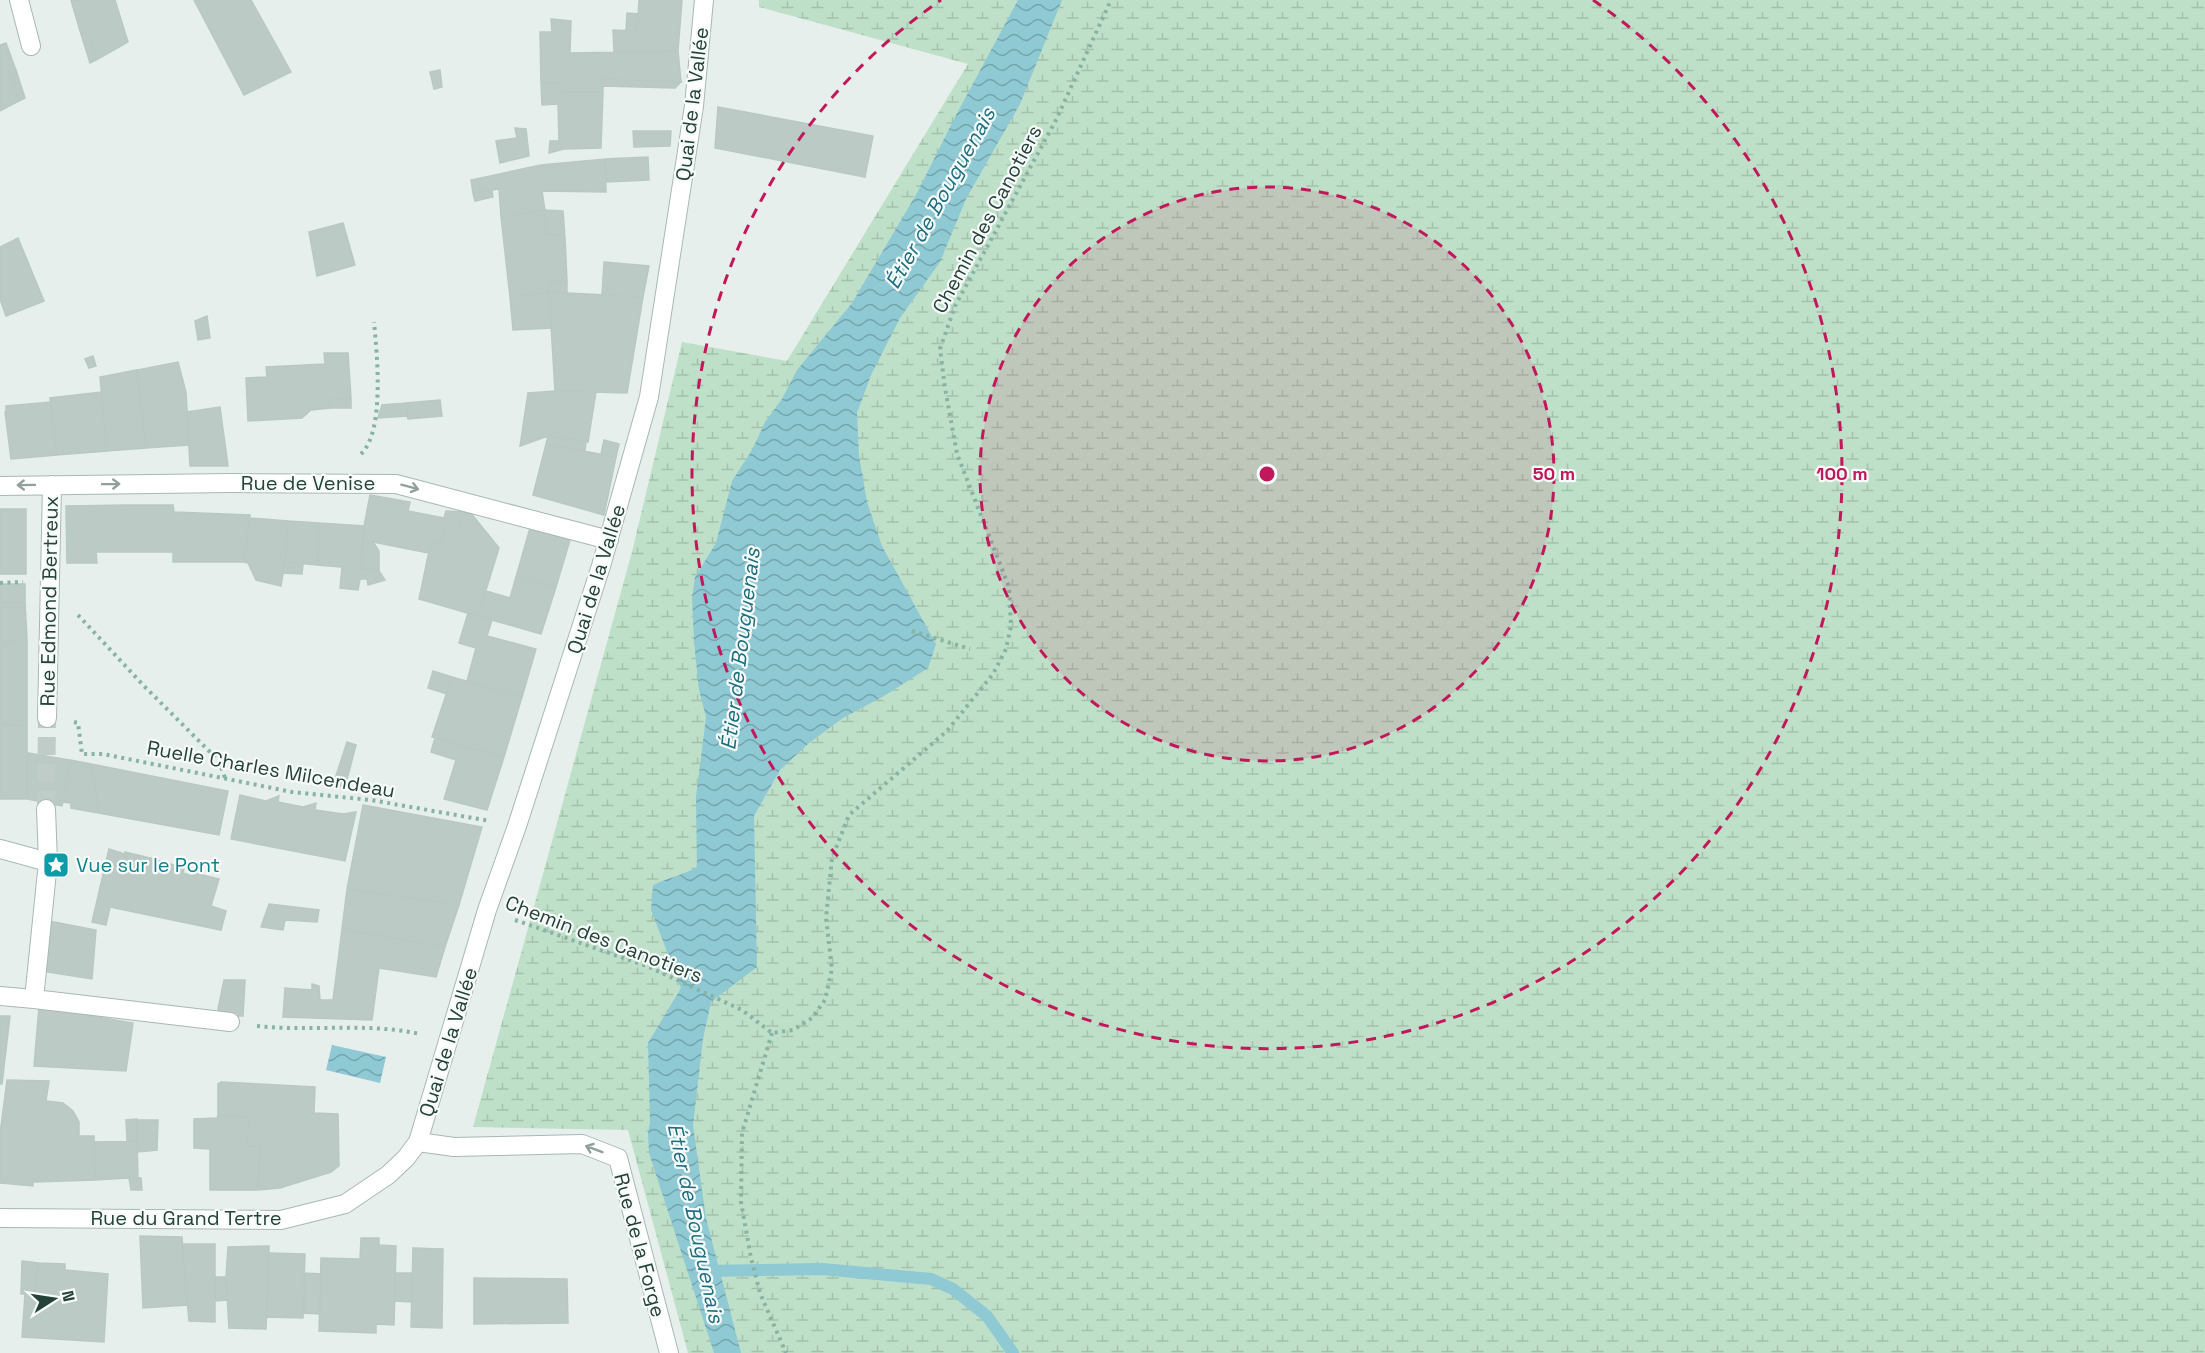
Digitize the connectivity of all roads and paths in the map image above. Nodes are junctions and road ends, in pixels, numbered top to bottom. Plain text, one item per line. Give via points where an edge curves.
1 (19, 0) edge
2 (704, 0) edge
3 (1111, 0) edge
4 (31, 46) dead end
5 (374, 322) dead end
6 (355, 461) dead end
7 (52, 485) junction
8 (0, 486) edge
9 (609, 540) junction
10 (50, 604) junction
11 (912, 631) dead end
12 (970, 649) dead end
13 (47, 718) joint
14 (225, 778) junction
15 (46, 809) tunnel mouth
16 (517, 826) junction
17 (0, 849) edge
18 (48, 862) junction
19 (487, 910) junction
20 (0, 996) edge
21 (34, 999) junction
22 (230, 1022) joint
23 (771, 1033) junction
24 (448, 1043) junction
25 (418, 1142) junction
26 (0, 1218) edge
27 (669, 1353) edge
28 (786, 1353) edge

1 - 4 street
2 - 9 street, Quai de la Vallée via 693,106 650,397
3 - 23 path, Chemin des Canotiers via 1056,120 955,306 940,349 957,454 1009,587 1011,626 1006,649 993,674 947,731 849,815 832,858 825,918 832,969 825,1000 812,1018 793,1030
5 - 6 path via 378,406 368,448
7 -> 8 street, Rue de Venise
7 -> 9 street, Rue de Venise via 396,484
7 - 10 street, Rue Edmond Bertreux
9 - 16 street, Quai de la Vallée
10 - 13 street, Rue Edmond Bertreux
10 - 14 path via 75,612 219,761
11 - 12 path
13 - 14 path, Ruelle Charles Milcendeau via 78,723 82,754 103,754
14 - 16 path, Ruelle Charles Milcendeau
15 - 18 street
16 - 19 street, Quai de la Vallée
17 - 18 street
18 - 21 street
19 - 23 path, Chemin des Canotiers via 649,968 742,1010
19 - 24 street, Quai de la Vallée
20 - 21 street
21 - 22 street
22 - 24 path via 298,1029 365,1027 417,1033
23 - 28 path via 742,1133 741,1202 760,1293
24 - 25 street, Quai de la Vallée
25 - 26 street, Rue du Grand Tertre via 387,1175 345,1204 281,1220
27 -> 25 street, Rue de la Forge via 618,1158 582,1144 454,1147

